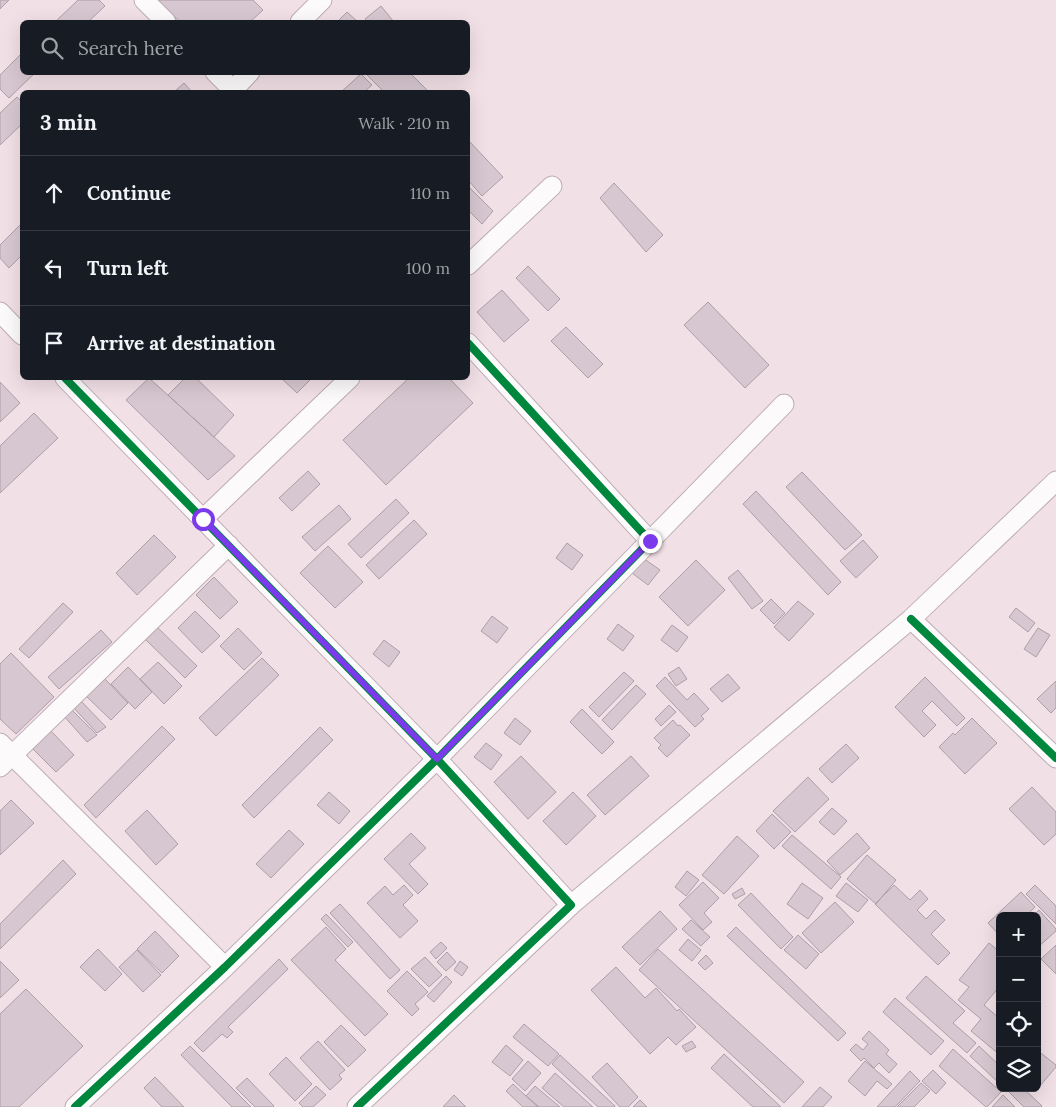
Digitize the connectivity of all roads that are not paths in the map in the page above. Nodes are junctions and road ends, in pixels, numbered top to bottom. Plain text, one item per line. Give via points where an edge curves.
1 (144, 0) edge
2 (322, 0) edge
3 (164, 20) edge
4 (302, 20) edge
5 (219, 75) edge
6 (247, 75) edge
7 (233, 90) edge
8 (235, 90) edge
9 (552, 186) dead end
10 (470, 263) edge
11 (0, 312) edge
12 (20, 333) edge
13 (470, 345) edge
14 (66, 380) edge
15 (348, 380) edge
16 (784, 404) dead end
17 (1056, 481) edge
18 (203, 519) junction
19 (650, 541) junction
20 (229, 545) junction
21 (911, 619) junction
22 (4, 755) edge
23 (1056, 758) edge
24 (437, 759) junction
25 (571, 905) junction
26 (225, 967) junction
27 (75, 1107) edge
28 (357, 1107) edge

1 - 3 street
2 - 4 street
5 - 7 street
6 - 8 street
9 - 10 street
11 - 12 street
13 - 19 street
14 - 18 street
15 - 18 street
16 - 19 street
17 - 21 street
18 - 20 street
19 - 24 street
20 - 22 street
20 - 24 street
21 - 23 street
21 - 25 street
22 - 26 street
24 - 25 street
24 - 26 street
25 - 28 street
26 - 27 street

